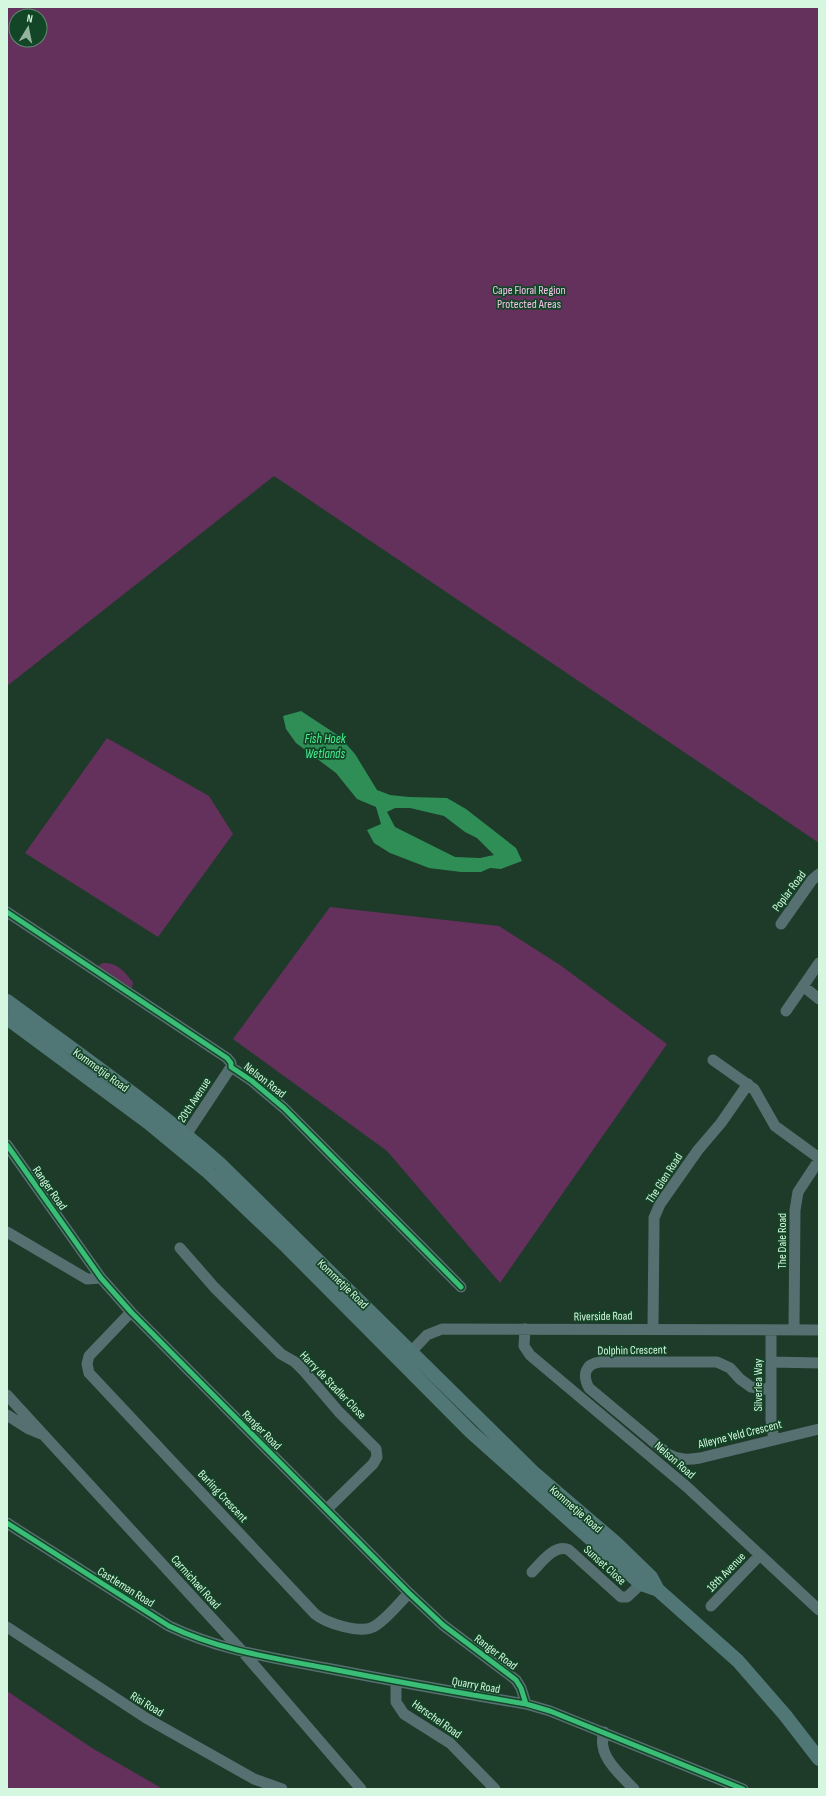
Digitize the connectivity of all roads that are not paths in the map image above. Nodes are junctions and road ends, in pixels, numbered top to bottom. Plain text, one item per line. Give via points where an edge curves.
1 (819, 874) edge
2 (7, 912) edge
3 (781, 924) dead end
4 (819, 963) edge
5 (803, 986) junction
6 (819, 999) edge
7 (7, 1001) edge
8 (786, 1010) dead end
9 (7, 1018) edge
10 (713, 1060) dead end
11 (231, 1067) junction
12 (748, 1084) junction
13 (182, 1140) junction
14 (7, 1145) edge
15 (819, 1159) edge
16 (7, 1232) edge
17 (180, 1248) dead end
18 (101, 1278) junction
19 (461, 1287) dead end
20 (131, 1312) junction
21 (653, 1328) junction
22 (525, 1329) junction
23 (794, 1329) junction
24 (771, 1330) junction
25 (819, 1330) edge
26 (411, 1351) junction
27 (400, 1362) junction
28 (771, 1362) junction
29 (819, 1363) edge
30 (770, 1390) junction
31 (7, 1395) edge
32 (7, 1415) edge
33 (819, 1429) edge
34 (45, 1435) junction
35 (774, 1440) junction
36 (668, 1454) joint
37 (327, 1509) junction
38 (7, 1523) edge
39 (760, 1555) junction
40 (532, 1572) dead end
41 (641, 1584) junction
42 (658, 1590) junction
43 (409, 1593) junction
44 (711, 1606) dead end
45 (819, 1610) edge
46 (7, 1627) edge
47 (242, 1652) junction
48 (396, 1682) junction
49 (526, 1704) junction
50 (604, 1732) junction
51 (819, 1759) edge
52 (282, 1789) edge
53 (361, 1789) edge
54 (495, 1789) edge
55 (634, 1789) edge
56 (743, 1789) edge

1 - 3 street, Poplar Road
2 - 11 street, Nelson Road via 221,1054 231,1062
4 - 5 street
5 - 6 street
5 - 8 street
7 - 13 main road, Kommetjie Road
9 - 13 main road, Kommetjie Road
10 - 12 street
11 - 13 street, 20th Avenue
11 - 19 street, Nelson Road via 284,1108
12 - 15 street via 757,1094 775,1126
12 - 21 street, The Glen Road via 693,1157 656,1212
13 - 26 main road, Kommetjie Road via 219,1163
13 - 27 main road, Kommetjie Road via 216,1179
14 - 18 street, Ranger Road
15 - 23 street, The Dale Road via 796,1197
16 - 18 street via 87,1278
17 - 37 street, Harry de Stadler Close via 214,1287 281,1354 303,1370 339,1412 376,1449 377,1457 373,1464
18 - 20 street, Ranger Road
20 - 37 street, Ranger Road
20 - 43 street, Barling Crescent via 90,1356 87,1364 89,1373 315,1614 332,1624 369,1629 378,1624
21 - 22 street, Riverside Road
21 - 24 street, Riverside Road
22 - 26 street, Riverside Road via 442,1329 427,1335
22 - 39 street, Nelson Road via 524,1346 530,1355 687,1487
23 - 24 street, Riverside Road
23 - 25 street, Riverside Road
24 - 28 street, Silverlea Way
26 - 27 street, Riverside Road
26 - 42 main road, Kommetjie Road via 533,1472 616,1543 651,1577
27 - 41 main road, Kommetjie Road via 470,1432
28 - 29 street
28 - 30 street, Silverlea Way
30 - 35 street, Silverlea Way
30 - 36 street, Dolphin Crescent via 751,1387 740,1380 730,1368 717,1362 600,1362 588,1367 585,1381 589,1388
31 - 34 street, Carmichael Road
32 - 34 street via 29,1429
33 - 35 street, Alleyne Yeld Crescent
34 - 47 street, Carmichael Road
35 - 36 street, Alleyne Yeld Crescent via 689,1460
37 - 43 street, Ranger Road
38 - 47 street, Castleman Road via 169,1626 208,1643
39 - 44 street, 18th Avenue
39 - 45 street, Nelson Road
40 - 41 street, Sunset Close via 556,1549 563,1548 569,1550 621,1597 627,1597
41 - 42 main road, Kommetjie Road
42 - 51 main road, Kommetjie Road via 738,1661
43 - 49 street, Ranger Road via 443,1625 516,1680
46 - 52 street, Risi Road via 146,1718 254,1779
47 - 48 street, Quarry Road
47 - 53 street, Carmichael Road
48 - 49 street, Quarry Road
48 - 54 street, Herschel Road via 396,1702 404,1714 450,1743
49 - 50 street, Quarry Road via 567,1716
50 - 55 street via 602,1742 608,1760
50 - 56 street, Quarry Road

